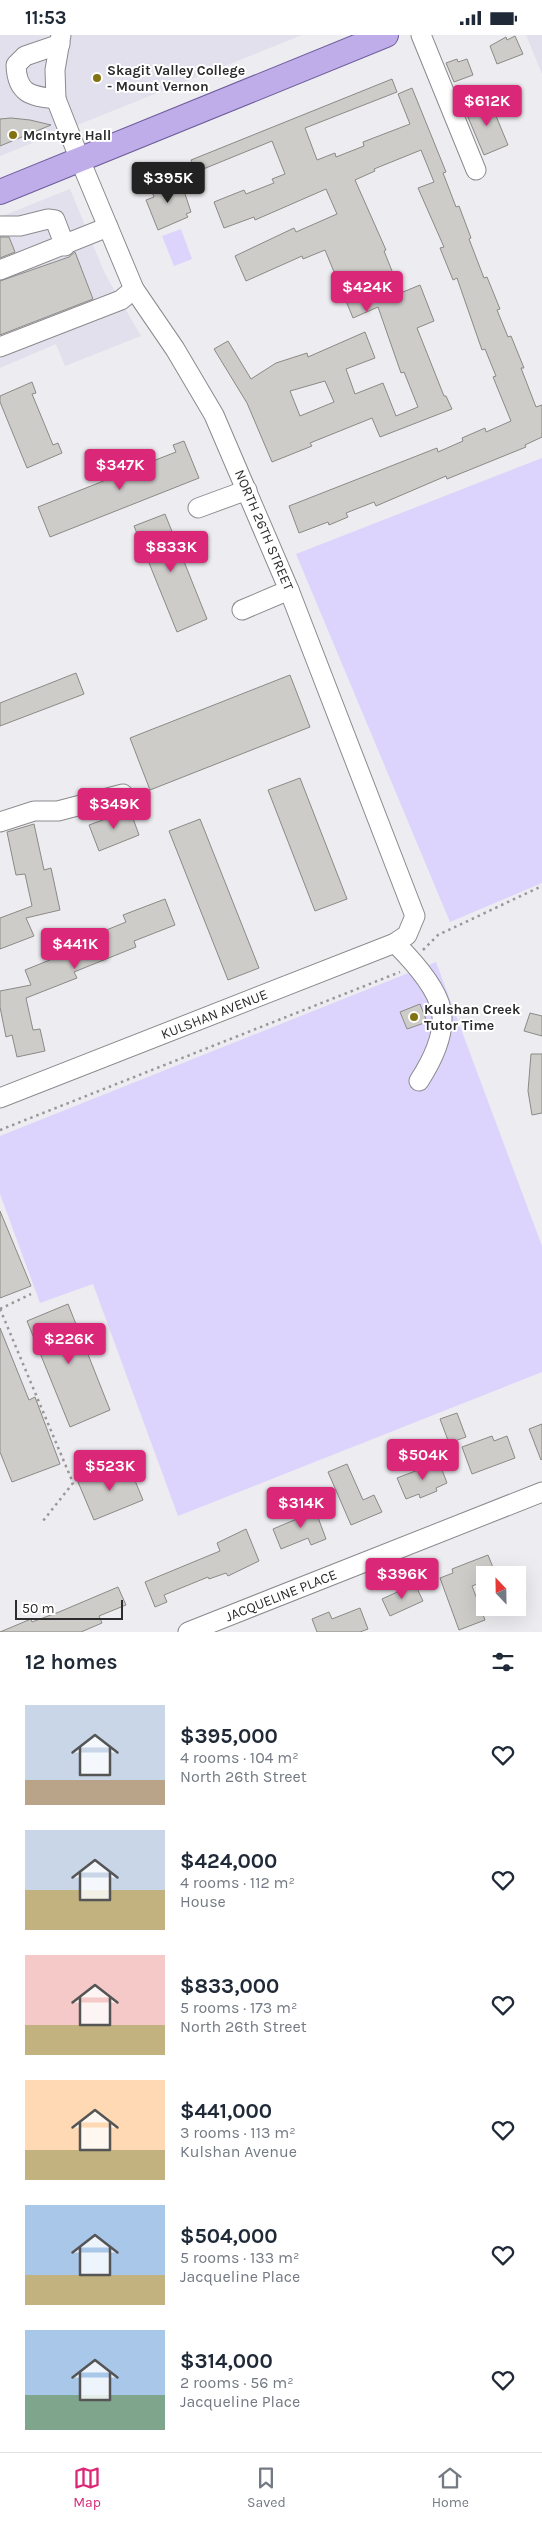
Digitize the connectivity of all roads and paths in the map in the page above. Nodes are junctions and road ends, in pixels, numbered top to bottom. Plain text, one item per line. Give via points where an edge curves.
1 (386, 35) edge
2 (421, 35) edge
3 (60, 39) edge
4 (56, 99) junction
5 (80, 160) junction
6 (476, 170) dead end
7 (0, 192) edge
8 (0, 226) edge
9 (108, 227) junction
10 (65, 246) junction
11 (0, 270) edge
12 (134, 289) junction
13 (0, 347) edge
14 (247, 490) junction
15 (198, 508) dead end
16 (289, 590) junction
17 (242, 610) dead end
18 (123, 794) dead end
19 (0, 822) edge
20 (542, 886) edge
21 (415, 916) joint
22 (438, 935) dead end
23 (395, 943) junction
24 (403, 971) dead end
25 (419, 1081) dead end
26 (0, 1099) edge
27 (0, 1130) edge
28 (31, 1294) dead end
29 (0, 1309) edge
30 (542, 1491) edge
31 (43, 1521) dead end
32 (188, 1632) edge

1 - 5 main road
2 - 6 street
3 - 4 street, NORTH 26TH STREET via 55,70
3 - 4 street via 25,56 16,65 21,87 26,92
4 - 5 street, NORTH 26TH STREET
5 - 7 main road
5 - 9 street, NORTH 26TH STREET
8 - 10 street via 55,220
9 - 10 street
9 - 12 street, NORTH 26TH STREET
10 - 11 street
12 - 13 street via 121,300
12 - 14 street, NORTH 26TH STREET via 207,400
14 - 15 street
14 - 16 street, NORTH 26TH STREET
16 - 17 street
16 - 21 street, NORTH 26TH STREET
18 - 19 street via 58,811 34,811
20 - 22 path
21 - 23 street, KULSHAN AVENUE via 407,935
23 - 25 street via 413,961 441,1009 437,1046
23 - 26 street, KULSHAN AVENUE
24 - 27 path
28 - 29 path
29 - 31 path via 73,1483
30 - 32 street, JACQUELINE PLACE

